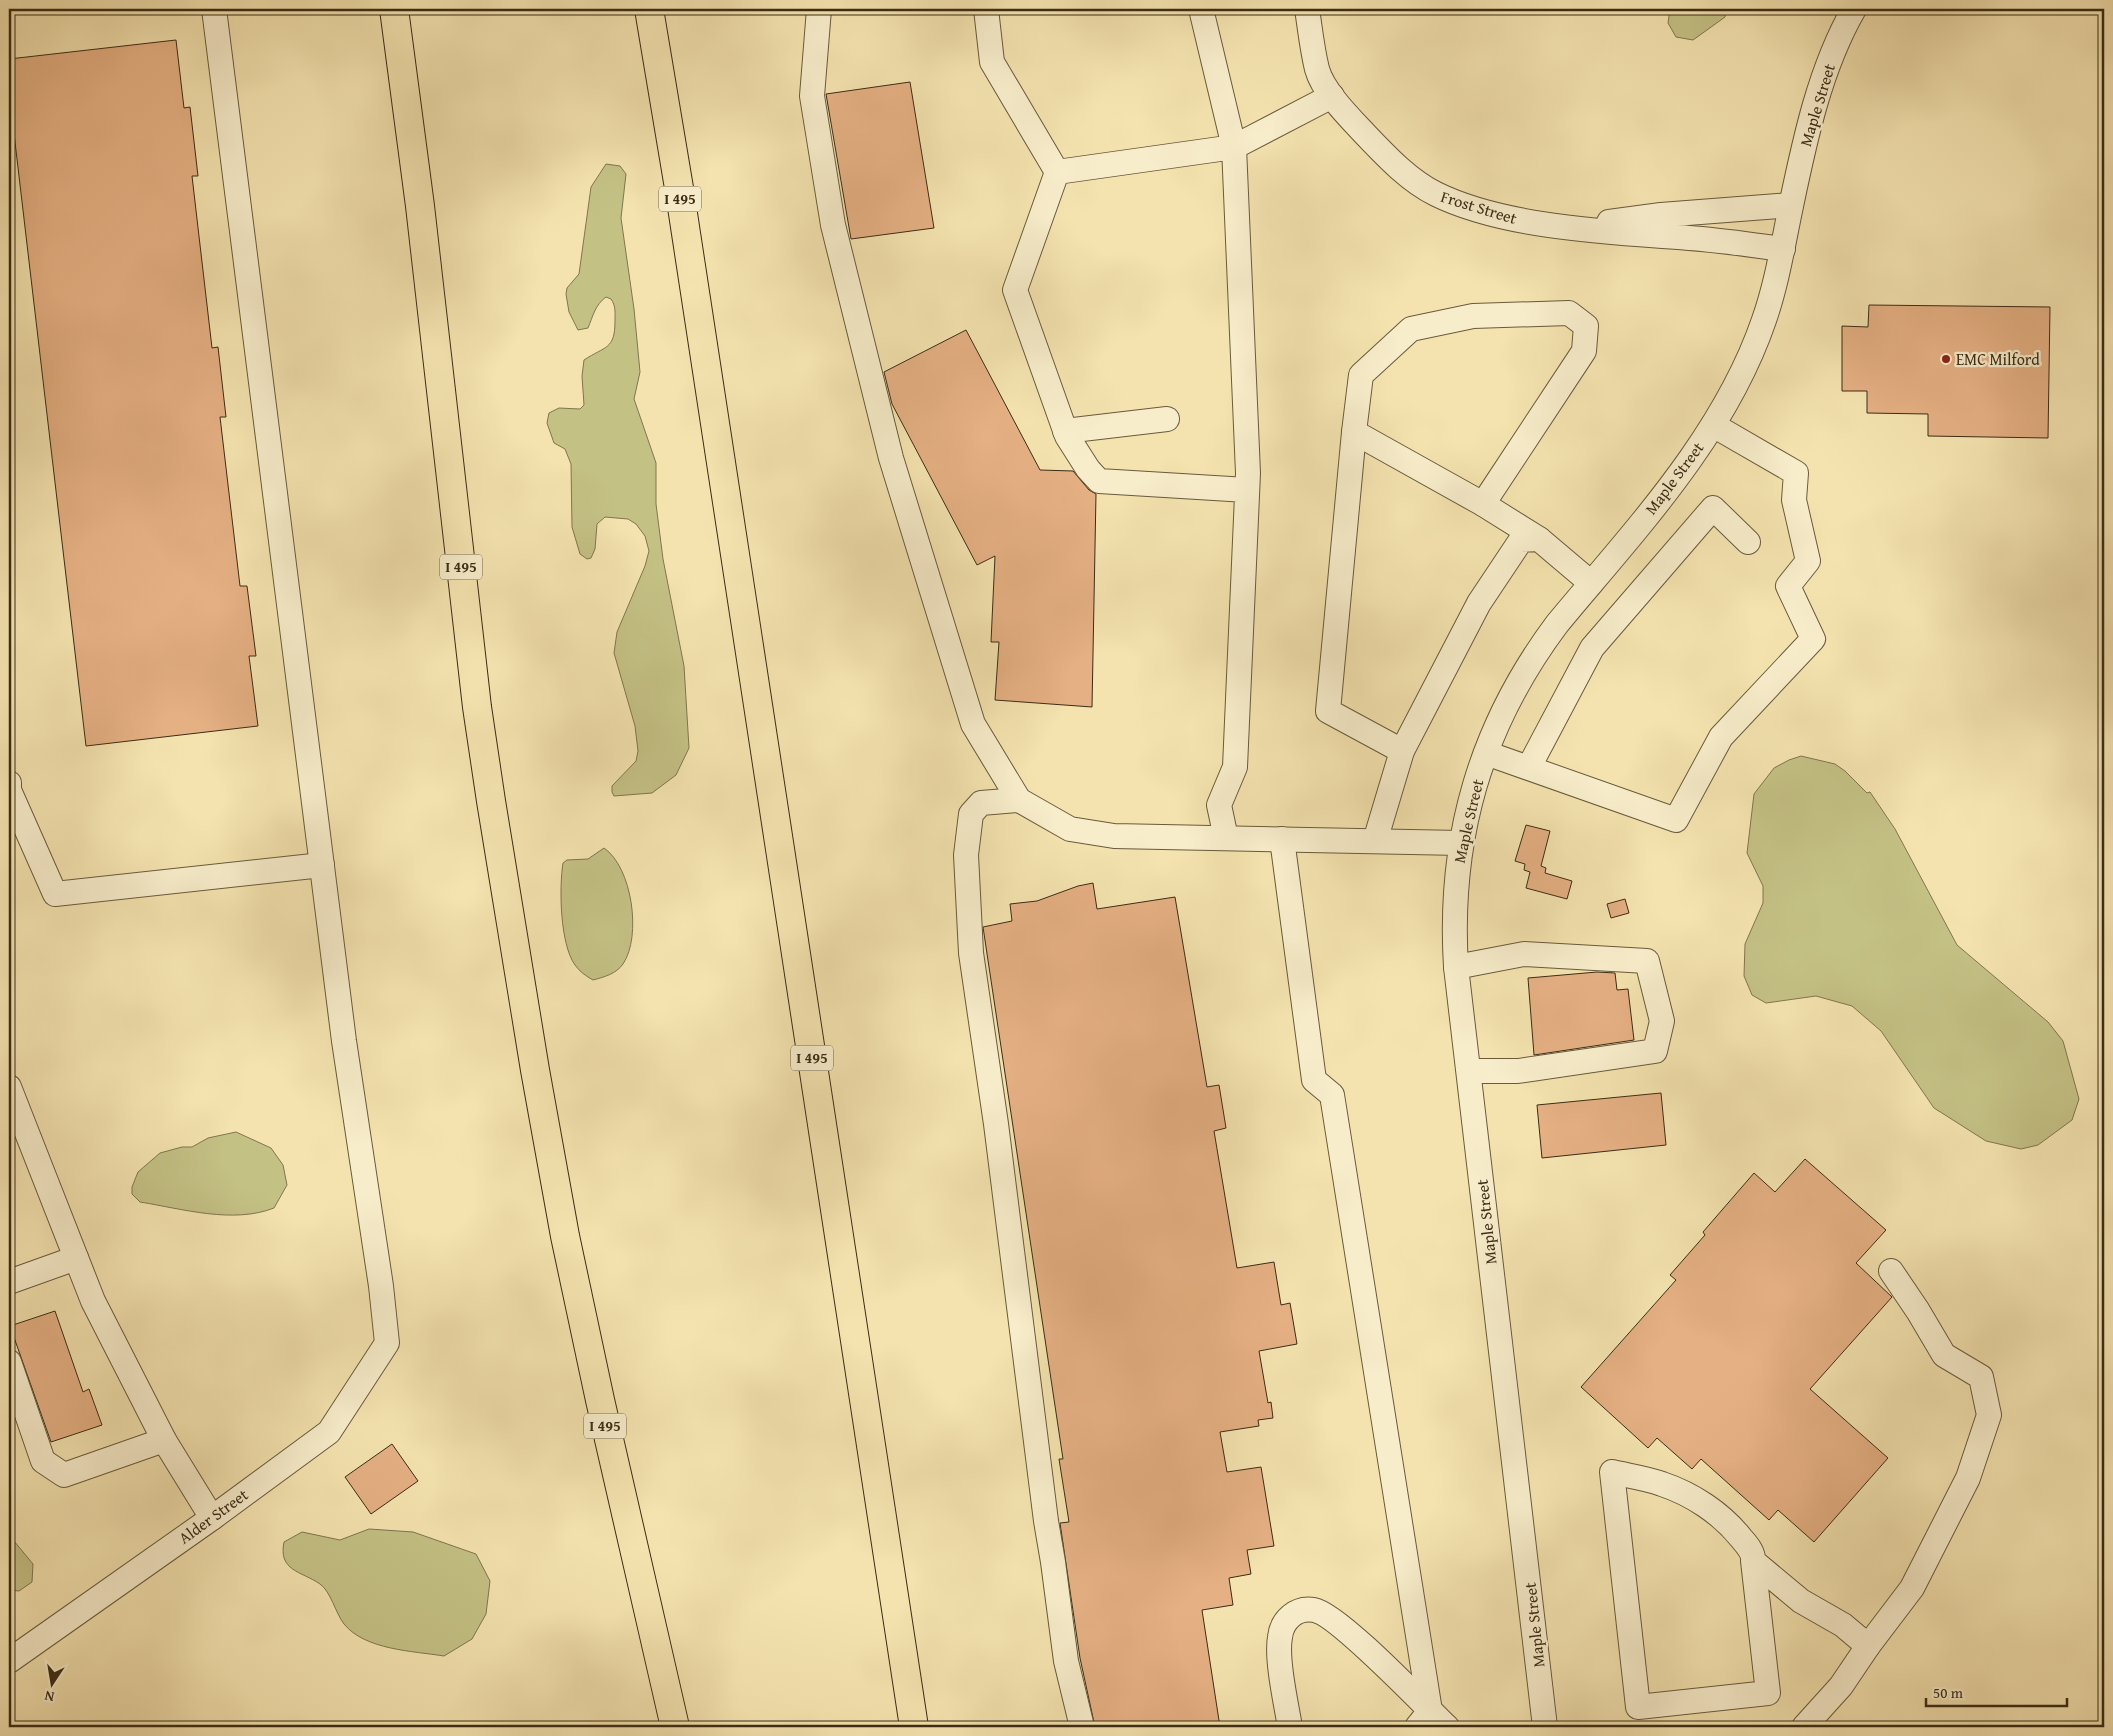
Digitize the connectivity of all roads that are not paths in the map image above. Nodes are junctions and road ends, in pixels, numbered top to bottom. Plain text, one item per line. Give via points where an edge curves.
1 (214, 9) edge
2 (394, 9) edge
3 (649, 9) edge
4 (819, 9) edge
5 (986, 9) edge
6 (1201, 9) edge
7 (1307, 9) edge
8 (1853, 10) edge
9 (1332, 96) junction
10 (1234, 147) junction
11 (1057, 172) junction
12 (1791, 205) junction
13 (1575, 227) junction
14 (1783, 249) junction
15 (1167, 419) dead end
16 (1713, 425) junction
17 (1065, 431) junction
18 (1354, 432) junction
19 (1247, 490) junction
20 (1483, 504) junction
21 (1539, 539) junction
22 (1748, 542) dead end
23 (1591, 583) junction
24 (1402, 751) junction
25 (1486, 753) junction
26 (1529, 767) junction
27 (9, 783) edge
28 (1019, 800) junction
29 (1226, 838) junction
30 (1282, 839) junction
31 (1375, 841) junction
32 (1461, 843) junction
33 (322, 865) junction
34 (1456, 967) junction
35 (1469, 1071) junction
36 (9, 1087) edge
37 (76, 1258) junction
38 (1891, 1271) dead end
39 (9, 1282) edge
40 (9, 1362) edge
41 (164, 1440) junction
42 (212, 1518) junction
43 (1753, 1561) junction
44 (1868, 1646) junction
45 (9, 1661) edge
46 (1424, 1719) edge
47 (675, 1727) edge
48 (914, 1727) edge
49 (1082, 1727) edge
50 (1290, 1727) edge
51 (1447, 1727) edge
52 (1545, 1727) edge
53 (1804, 1727) edge

1 - 33 street
2 - 47 highway, I 495 via 420,206 477,707 536,1078 600,1400
3 - 48 highway, I 495
4 - 28 street via 812,96 833,224 888,449 973,724
5 - 11 street via 992,62
6 - 10 street
7 - 9 street, Frost Street via 1317,70
8 - 12 street, Maple Street via 1812,114
9 - 10 street
9 - 13 street, Frost Street via 1392,161 1434,193 1499,215
10 - 11 street
10 - 19 street
11 - 17 street via 1015,290
12 - 13 street, Frost Street via 1661,214
12 - 14 street, Maple Street
13 - 14 street, Frost Street
14 - 16 street, Maple Street via 1755,345
15 - 17 street
16 - 23 street, Maple Street via 1654,506
16 - 26 street via 1796,473 1794,500 1808,561 1788,586 1813,639 1721,737 1676,820
17 - 19 street via 1099,481
18 - 20 street
18 - 20 street via 1361,375 1412,329 1473,316 1569,312 1586,326 1584,351
18 - 24 street via 1328,711
19 - 29 street via 1235,767 1219,806
20 - 21 street
21 - 23 street
21 - 24 street via 1521,540 1484,595
22 - 26 street via 1713,508 1592,648
23 - 25 street, Maple Street via 1541,646 1519,681
24 - 31 street
25 - 26 street
25 - 32 street, Maple Street
27 - 33 street via 55,894
28 - 29 street via 1070,829 1114,836
28 - 49 street via 981,803 971,814 966,855 971,953 1066,1661
29 - 30 street
30 - 31 street
30 - 46 street via 1314,1080 1332,1095
31 - 32 street
32 - 34 street, Maple Street via 1454,906
33 - 42 street, Alder Street via 387,1342 328,1432
34 - 35 street, Maple Street
34 - 35 street via 1524,954 1647,961 1662,1021 1655,1052 1518,1071
35 - 52 street, Maple Street
36 - 37 street
37 - 39 street
37 - 41 street
38 - 44 street via 1944,1355 1981,1377 1989,1416 1968,1478 1912,1588
40 - 41 street via 43,1461 64,1475
41 - 42 street
42 - 45 street, Alder Street
43 - 43 street via 1768,1693 1638,1707 1612,1472 1686,1494 1729,1524 1754,1555
43 - 44 street via 1801,1601 1843,1626
44 - 53 street via 1841,1686
46 - 50 street via 1356,1638 1323,1613 1306,1610 1285,1621 1278,1649
46 - 51 street

